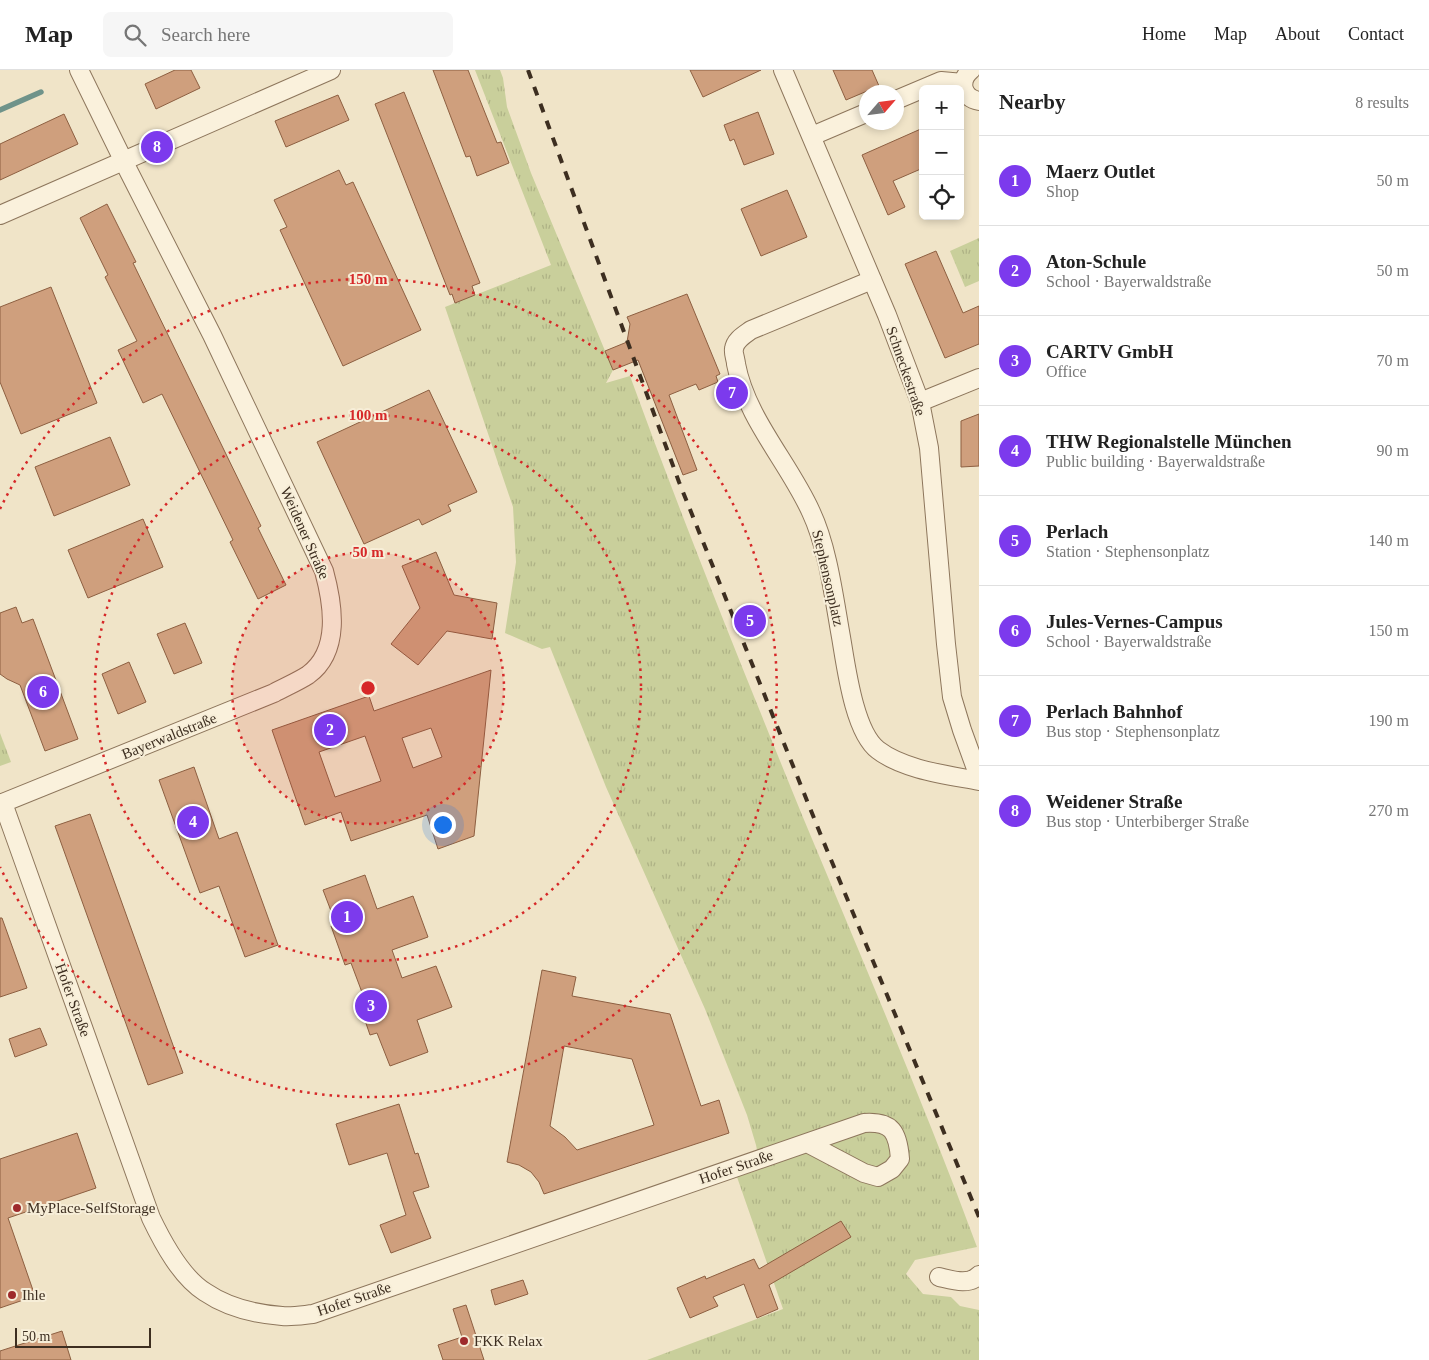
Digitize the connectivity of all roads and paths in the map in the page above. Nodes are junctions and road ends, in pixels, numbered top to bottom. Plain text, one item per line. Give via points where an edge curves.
1 (79, 70) edge
2 (331, 70) edge
3 (783, 70) edge
4 (967, 77) edge
5 (904, 97) edge
6 (979, 101) edge
7 (859, 115) edge
8 (812, 136) junction
9 (124, 161) junction
10 (0, 215) edge
11 (872, 280) junction
12 (979, 378) edge
13 (920, 402) junction
14 (326, 652) joint
15 (979, 779) edge
16 (2, 804) edge
17 (807, 1143) junction
18 (979, 1275) edge
19 (939, 1278) dead end

1 - 9 street, Weidener Straße
2 - 9 street
3 - 8 street, Schneckestraße
4 - 5 street via 941,81
4 - 6 street via 966,94
7 - 8 street
8 - 11 street, Schneckestraße
9 - 10 street
9 - 14 street, Weidener Straße via 212,335 324,571 332,609
11 - 13 street, Schneckestraße
11 - 15 street, Stephensonplatz via 740,336 734,349 740,378 757,418 812,513 826,557 851,692 868,738 877,750 915,767
12 - 13 street
13 - 15 street, Schneckestraße via 929,448 952,696
14 - 16 street, Bayerwaldstraße via 308,674 274,693
16 - 17 street, Hofer Straße via 151,1218 166,1248 184,1272 204,1292 237,1308 283,1316 313,1314
17 - 17 street, Hofer Straße via 878,1177 892,1169 900,1159 899,1142 890,1127 877,1122 864,1123
18 - 19 street via 961,1282

